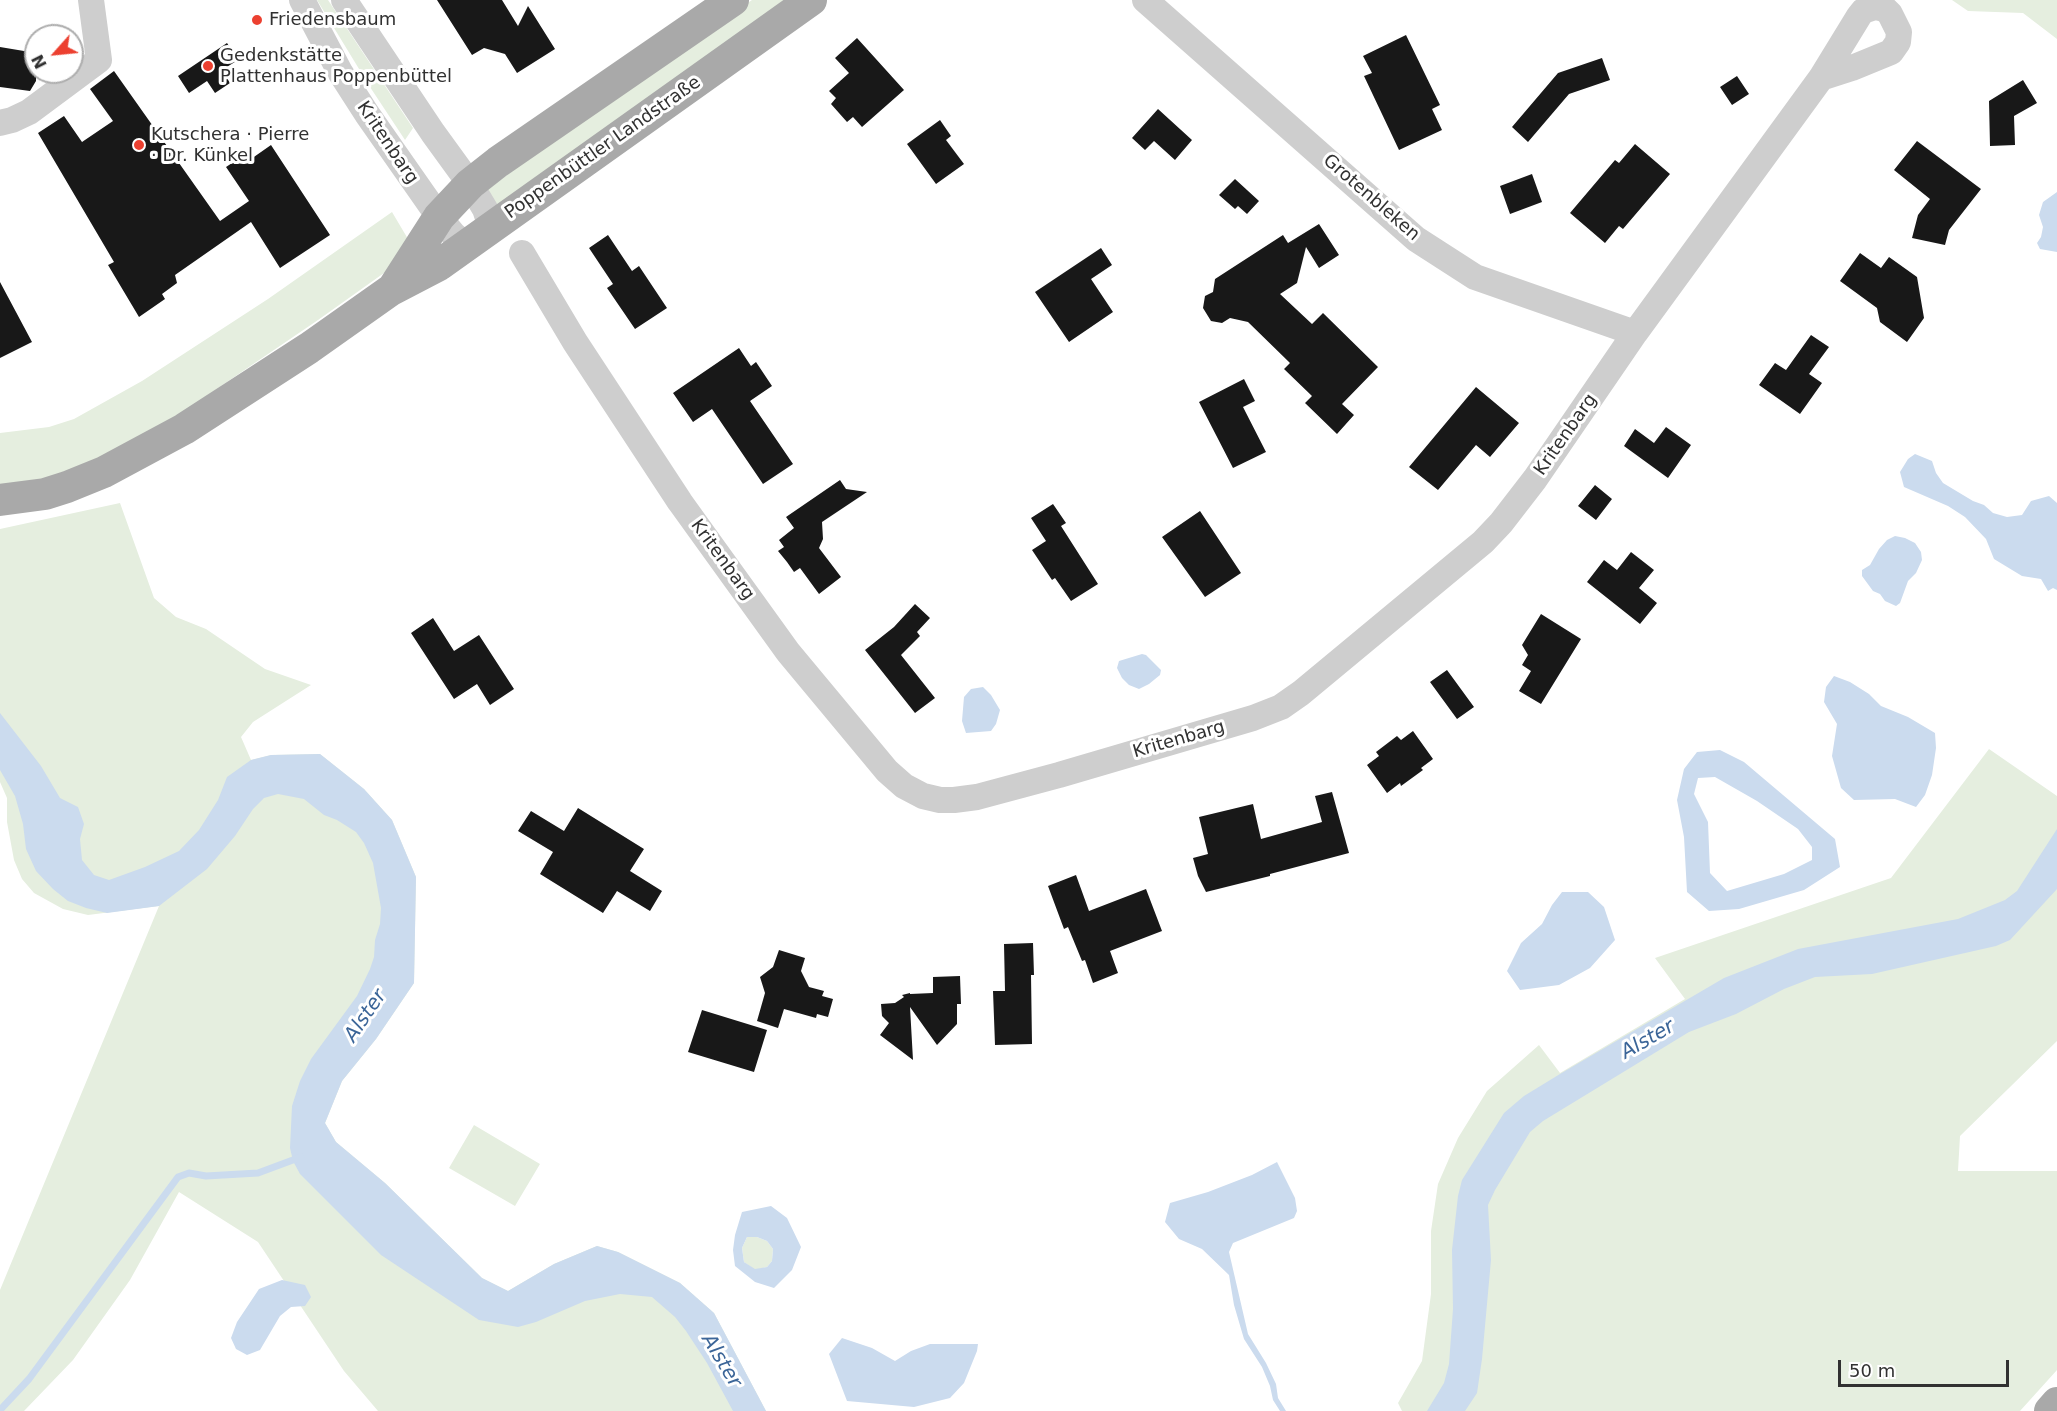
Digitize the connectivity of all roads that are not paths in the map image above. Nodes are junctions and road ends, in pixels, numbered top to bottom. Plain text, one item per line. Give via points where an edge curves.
1 (91, 0) edge
2 (302, 0) edge
3 (344, 0) edge
4 (733, 0) edge
5 (811, 0) edge
6 (1145, 0) edge
7 (1821, 78) dead end
8 (0, 123) edge
9 (470, 184) junction
10 (439, 217) junction
11 (479, 236) junction
12 (522, 253) dead end
13 (392, 290) junction
14 (1635, 333) junction
15 (0, 500) edge
16 (2057, 1403) edge
17 (2050, 1411) edge

1 - 8 street via 99,60 29,112
2 - 10 street, Kritenbarg via 340,72
3 - 9 street
4 - 9 main road, Poppenbüttler Landstraße
5 - 11 main road, Poppenbüttler Landstraße
6 - 14 street, Grotenbleken via 1416,239 1475,277
7 - 14 street, Kritenbarg
9 - 10 main road, Poppenbüttler Landstraße
9 - 11 street via 485,209
10 - 11 street, Kritenbarg via 453,234
10 - 13 main road, Poppenbüttler Landstraße
11 - 13 main road, Poppenbüttler Landstraße via 427,272
12 - 14 street, Kritenbarg via 680,502 788,652 887,771 904,786 940,800 977,796 1059,775 1252,718 1288,703 1501,523
13 - 15 main road, Poppenbüttler Landstraße via 146,451 67,487
16 - 17 main road

